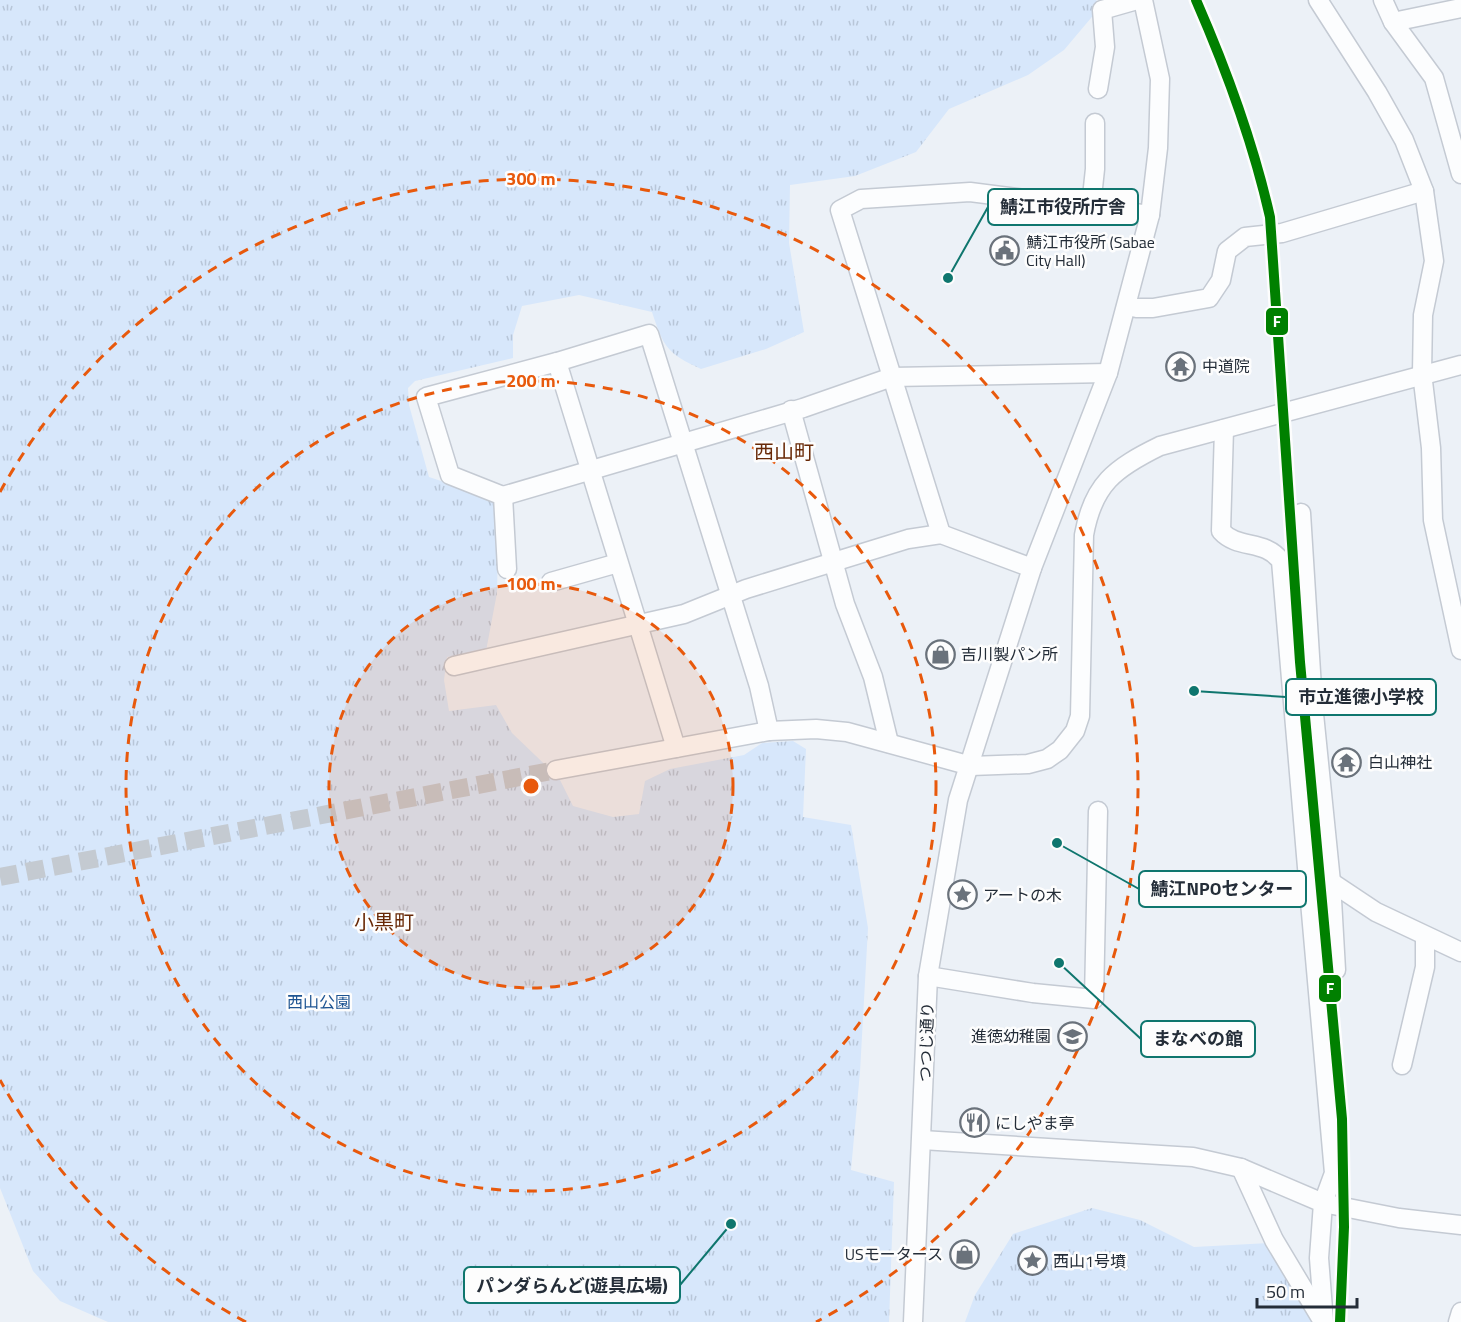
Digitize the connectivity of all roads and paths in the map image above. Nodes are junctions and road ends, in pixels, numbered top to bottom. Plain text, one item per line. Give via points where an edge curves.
1 (1137, 0) edge
2 (1143, 0) edge
3 (1318, 0) edge
4 (1383, 0) edge
5 (1461, 8) edge
6 (1393, 22) junction
7 (1098, 89) dead end
8 (1095, 123) dead end
9 (1461, 174) edge
10 (1424, 191) junction
11 (1091, 206) junction
12 (1150, 216) junction
13 (1136, 308) dead end
14 (557, 362) junction
15 (1461, 365) edge
16 (1108, 373) junction
17 (1422, 373) junction
18 (892, 377) junction
19 (791, 410) junction
20 (1224, 429) junction
21 (682, 443) junction
22 (590, 471) junction
23 (504, 496) junction
24 (1301, 513) dead end
25 (940, 534) junction
26 (618, 563) junction
27 (835, 564) junction
28 (1032, 568) junction
29 (507, 569) dead end
30 (551, 582) dead end
31 (731, 596) junction
32 (639, 624) junction
33 (1461, 650) edge
34 (454, 666) dead end
35 (769, 731) junction
36 (889, 743) junction
37 (676, 748) junction
38 (971, 766) junction
39 (556, 770) tunnel mouth
40 (1098, 811) dead end
41 (1308, 879) junction
42 (1331, 882) junction
43 (1425, 936) junction
44 (1461, 952) edge
45 (1336, 969) dead end
46 (928, 976) junction
47 (1402, 1065) dead end
48 (922, 1140) junction
49 (1241, 1168) junction
50 (1323, 1203) junction
51 (1461, 1225) edge
52 (1461, 1312) edge
53 (913, 1322) edge
54 (1324, 1322) edge
55 (1458, 1322) edge

1 - 7 street via 1102,10 1105,48
2 - 12 street, つつじ通り via 1160,79 1158,148
3 - 10 street via 1399,130
4 - 6 street
5 - 6 street
6 - 9 street via 1434,78
8 - 11 street
10 - 13 street via 1282,233 1245,237 1227,250 1221,280 1209,298
10 - 17 street via 1434,261 1423,315
11 - 12 street
11 - 18 street via 970,192 861,199 840,210
12 - 16 street, つつじ通り
14 - 21 street via 649,334
14 - 22 street
14 - 23 street via 426,397 450,475
15 - 17 street
16 - 18 street
16 - 28 street, つつじ通り
17 - 20 street
17 - 33 street via 1431,448 1433,520
18 - 19 street
18 - 25 street
19 - 21 street
19 - 27 street
20 - 38 street via 1160,446 1115,471 1098,491 1084,536 1082,682 1075,731 1047,759 1028,764
20 - 41 street via 1221,531 1228,539 1273,550 1281,561
21 - 22 street
21 - 31 street
22 - 23 street
22 - 26 street
23 - 29 street
24 - 42 street via 1313,704
25 - 27 street via 908,539
25 - 28 street
26 - 30 street
26 - 32 street
27 - 31 street
27 - 36 street via 845,604 873,677
28 - 38 street, つつじ通り
31 - 32 street via 684,614
31 - 35 street
32 - 34 street
32 - 37 street
35 - 36 street via 847,732
35 - 37 street
36 - 38 street
37 - 39 street
38 - 46 street, つつじ通り via 958,800
40 - 46 street via 1094,999
41 - 42 street
41 - 50 street via 1334,1173
42 - 43 street via 1376,912
42 - 45 street
43 - 44 street
43 - 47 street via 1425,967
46 - 48 street, つつじ通り
48 - 49 street via 1193,1157
48 - 53 street, つつじ通り
49 - 50 street
49 - 54 street via 1274,1240
50 - 51 street
50 - 54 street via 1319,1258
52 - 55 street

